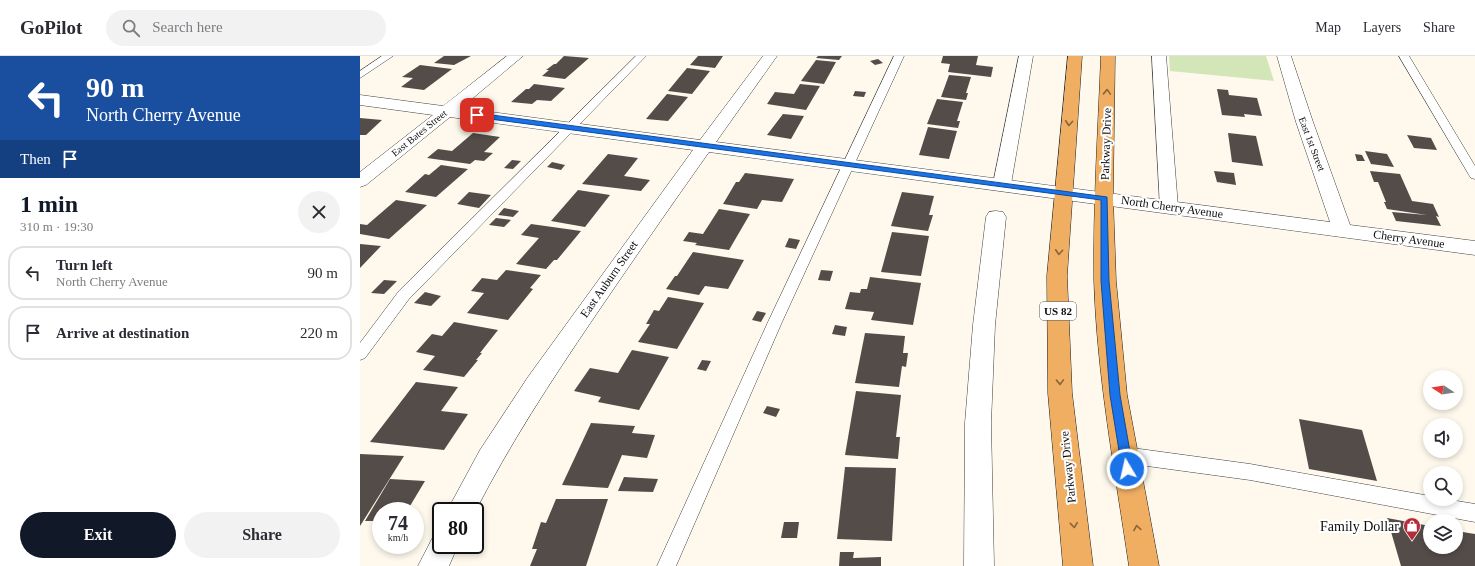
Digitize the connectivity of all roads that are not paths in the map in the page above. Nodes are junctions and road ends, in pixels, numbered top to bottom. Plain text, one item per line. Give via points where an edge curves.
1 (388, 56) edge
2 (516, 56) edge
3 (641, 56) edge
4 (770, 56) edge
5 (899, 56) edge
6 (1026, 56) edge
7 (1076, 56) edge
8 (1108, 56) edge
9 (1159, 56) edge
10 (1284, 56) edge
11 (1404, 56) edge
12 (360, 75) edge
13 (360, 100) edge
14 (447, 111) junction
15 (569, 127) junction
16 (705, 145) junction
17 (848, 164) junction
18 (1475, 175) edge
19 (360, 181) edge
20 (1002, 184) junction
21 (1063, 193) junction
22 (1104, 198) junction
23 (1169, 207) junction
24 (996, 217) dead end
25 (1342, 230) junction
26 (1475, 248) edge
27 (360, 354) edge
28 (1125, 455) junction
29 (466, 502) edge
30 (1475, 513) edge
31 (439, 554) edge
32 (433, 566) edge
33 (666, 566) edge
34 (979, 566) edge
35 (1078, 566) edge
36 (1147, 566) edge

1 - 12 lane
2 - 14 street, East Bates Street
3 - 15 lane
4 - 16 street, East Auburn Street
5 - 17 lane
6 - 20 street
7 -> 21 highway, Parkway Drive / US 82
22 -> 8 highway, Parkway Drive
9 - 23 street
10 - 25 street, East 1st Street via 1299,111
11 - 18 lane
13 - 14 street, North Cherry Avenue
14 - 15 street, North Cherry Avenue
14 - 19 street, East Bates Street
15 - 16 street, North Cherry Avenue
15 - 27 lane via 404,295
16 - 17 street, North Cherry Avenue
16 - 29 street, East Auburn Street via 528,396 482,469
17 - 20 street, North Cherry Avenue
17 - 33 lane
20 - 21 street, North Cherry Avenue
21 - 22 street, North Cherry Avenue
21 -> 35 highway, Parkway Drive / US 82 via 1057,276 1060,393
22 - 23 street, North Cherry Avenue
22 - 28 highway, Parkway Drive via 1105,281 1115,395
23 - 25 street, North Cherry Avenue
24 - 34 street via 984,325 978,423
25 - 26 street, Cherry Avenue
28 - 30 lane via 1250,472
36 -> 28 highway, Parkway Drive
31 - 32 street

